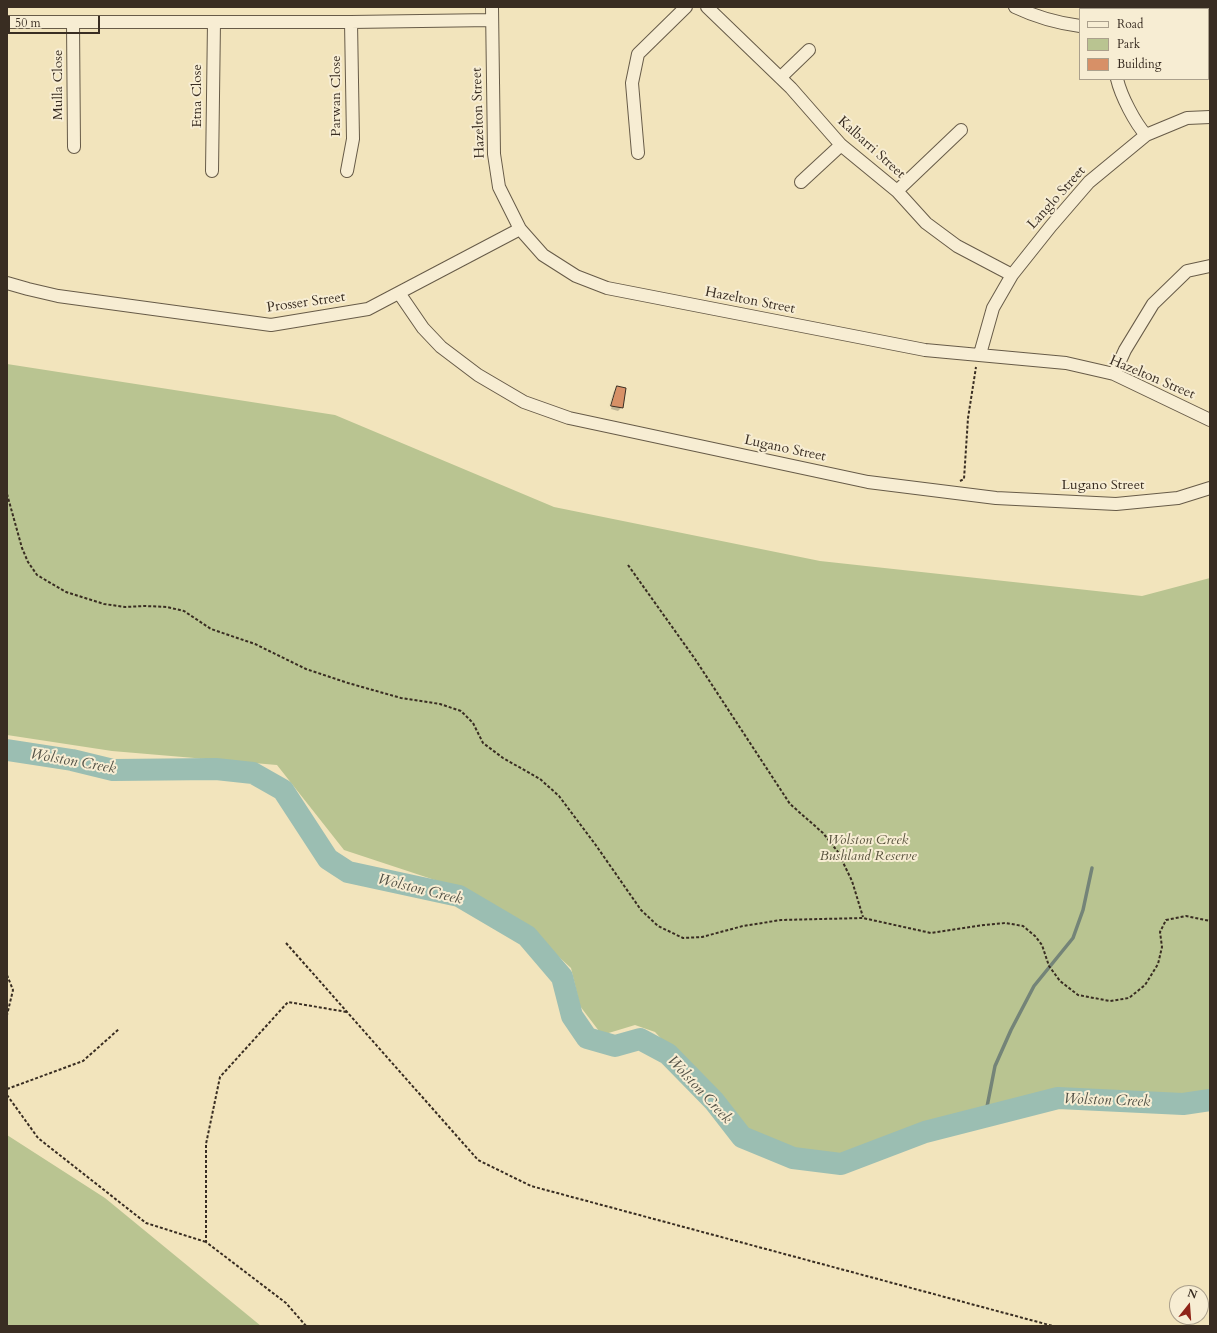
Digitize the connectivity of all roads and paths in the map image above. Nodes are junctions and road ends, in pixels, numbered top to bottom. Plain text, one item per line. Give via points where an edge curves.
1 (492, 7) edge
2 (686, 7) edge
3 (707, 7) edge
4 (1015, 7) edge
5 (492, 20) junction
6 (7, 22) edge
7 (214, 22) junction
8 (351, 22) junction
9 (73, 23) junction
10 (1079, 26) edge
11 (809, 50) dead end
12 (781, 78) junction
13 (1117, 80) edge
14 (1210, 117) edge
15 (961, 130) dead end
16 (1146, 135) junction
17 (841, 145) junction
18 (74, 148) dead end
19 (638, 153) dead end
20 (212, 171) dead end
21 (347, 171) dead end
22 (801, 182) dead end
23 (896, 192) junction
24 (520, 229) junction
25 (1210, 266) edge
26 (1012, 275) junction
27 (7, 283) edge
28 (399, 293) junction
29 (980, 354) junction
30 (1114, 374) junction
31 (1210, 420) edge
32 (1210, 488) edge
33 (954, 493) junction
34 (7, 494) edge
35 (628, 565) dead end
36 (863, 918) junction
37 (1210, 920) edge
38 (286, 943) dead end
39 (7, 975) edge
40 (348, 1012) junction
41 (7, 1015) edge
42 (119, 1029) dead end
43 (7, 1089) edge
44 (7, 1095) edge
45 (206, 1242) junction
46 (306, 1326) edge
47 (1052, 1326) edge

1 - 5 street, Hazelton Street
2 - 19 street via 638,54 632,83
3 - 12 street, Kalbarri Street
4 - 10 street via 1036,17
5 - 8 street
5 - 24 street, Hazelton Street via 494,154 499,187
6 - 9 street
7 - 8 street
7 - 9 street
7 - 20 street, Etna Close
8 - 21 street, Parwan Close via 353,139
9 - 18 street, Mulla Close
11 - 12 street
12 - 17 street, Kalbarri Street
13 - 16 street via 1129,107
14 - 16 street, Langlo Street via 1187,118
15 - 23 street
16 - 26 street, Langlo Street via 1089,182
17 - 22 street
17 - 23 street, Kalbarri Street
23 - 26 street, Kalbarri Street via 926,223 951,241
24 - 28 street, Prosser Street
24 - 29 street, Hazelton Street via 543,255 576,276 608,288 925,350
25 - 30 street via 1187,271 1153,304 1125,350
26 - 29 street, Langlo Street via 993,308
27 - 28 street, Prosser Street via 58,296 271,325 368,309
28 - 33 street, Lugano Street via 423,328 441,347 478,375 524,402 569,418 868,482
29 - 30 street, Hazelton Street via 1066,363
29 - 33 path via 976,364 968,418 964,479 958,482
30 - 31 street, Hazelton Street
32 - 33 street, Lugano Street via 1178,498 1116,504 996,498
34 - 36 path via 28,562 38,575 66,592 104,604 167,607 184,611 211,629 255,644 306,669 401,698 461,710 473,723 483,743 503,758 540,779 559,796 641,910 658,926 683,938 702,937 743,926 781,920
35 - 36 path via 695,659 790,804 823,833 838,852 852,881
36 - 37 path via 931,933 1006,923 1024,926 1042,945 1049,966 1060,981 1078,995 1110,1001 1128,998 1145,985 1158,964 1162,946 1160,932 1166,920 1186,916
38 - 40 path
39 - 41 path via 13,990
40 - 45 path via 288,1002 220,1077 206,1144
40 - 47 path via 478,1160 531,1186
42 - 43 path via 83,1062
44 - 45 path via 38,1138 146,1223
45 - 46 path via 286,1303

